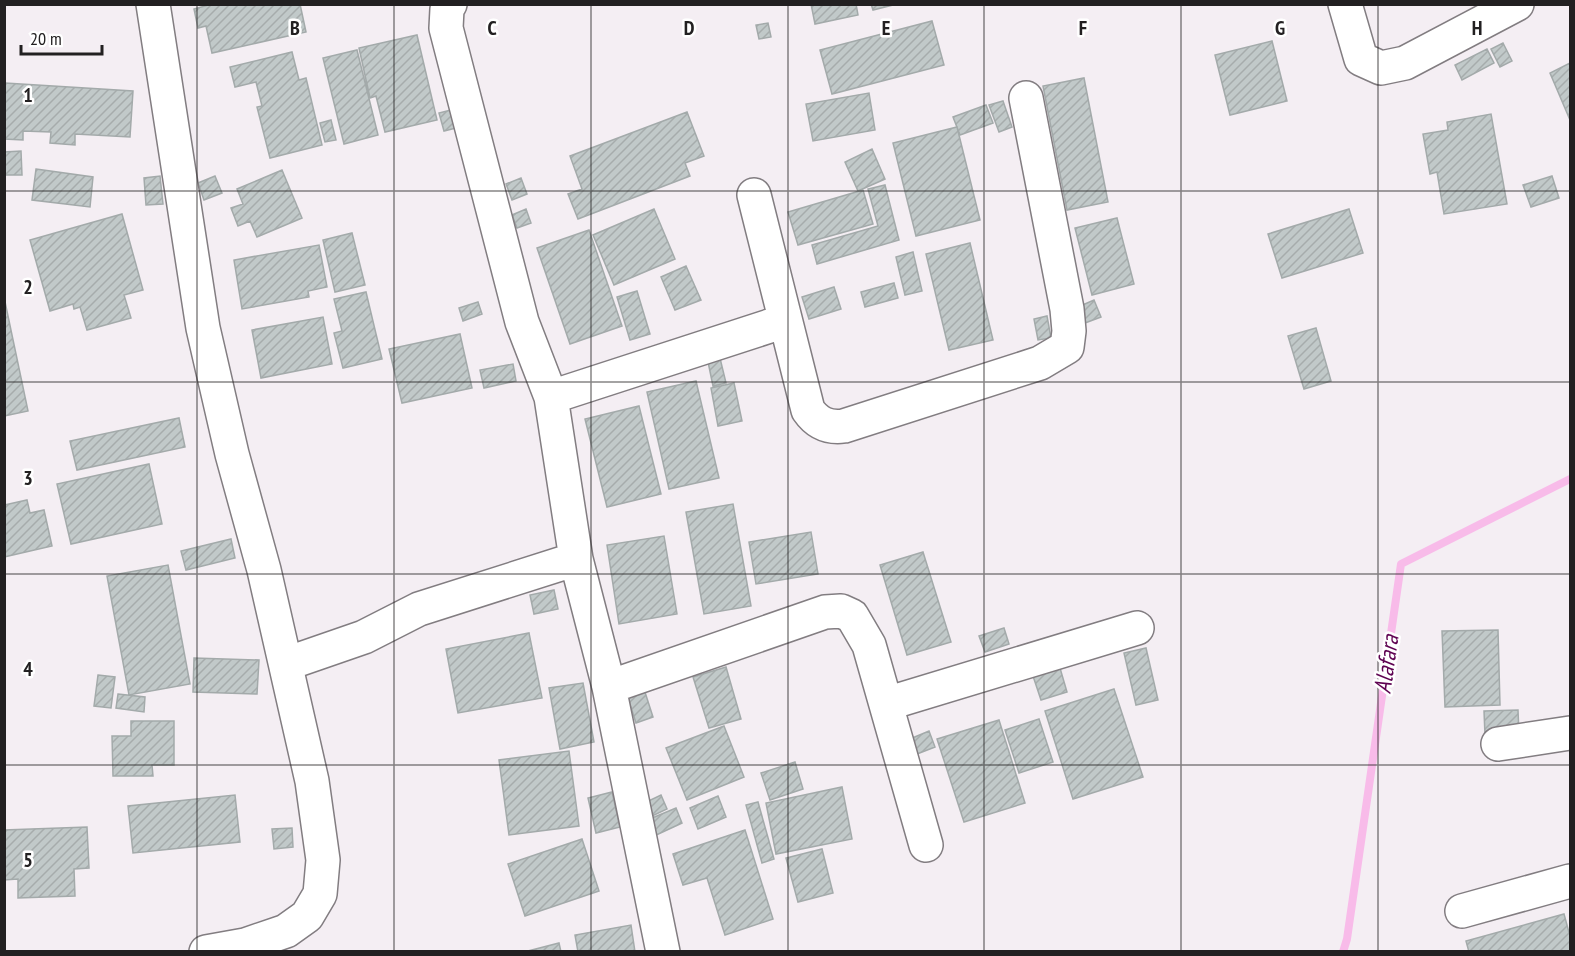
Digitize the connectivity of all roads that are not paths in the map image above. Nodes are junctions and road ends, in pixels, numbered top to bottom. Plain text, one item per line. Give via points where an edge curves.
1 (153, 4) edge
2 (450, 4) edge
3 (1345, 4) edge
4 (1517, 4) edge
5 (1026, 98) dead end
6 (754, 195) dead end
7 (785, 321) junction
8 (551, 397) junction
9 (576, 560) junction
10 (1137, 628) dead end
11 (285, 664) junction
12 (609, 687) junction
13 (886, 704) junction
14 (1570, 734) edge
15 (1498, 744) dead end
16 (926, 845) dead end
17 (1570, 881) edge
18 (1462, 911) dead end
19 (206, 951) edge
20 (663, 951) edge

1 - 11 street via 203,328
2 - 8 street via 446,28 489,202 522,322
3 - 4 street via 1361,59 1381,68 1405,63
5 - 7 street via 1067,309 1067,347 1040,363 835,427 814,419 808,410
6 - 7 street
7 - 8 street
8 - 9 street
9 - 11 street via 419,609 364,637
9 - 12 street
10 - 13 street
11 - 19 street via 312,781 323,860 320,894 307,916 286,931 245,945
12 - 13 street via 825,612 841,610 852,616 869,645
12 - 20 street
13 - 16 street
14 - 15 street
17 - 18 street

